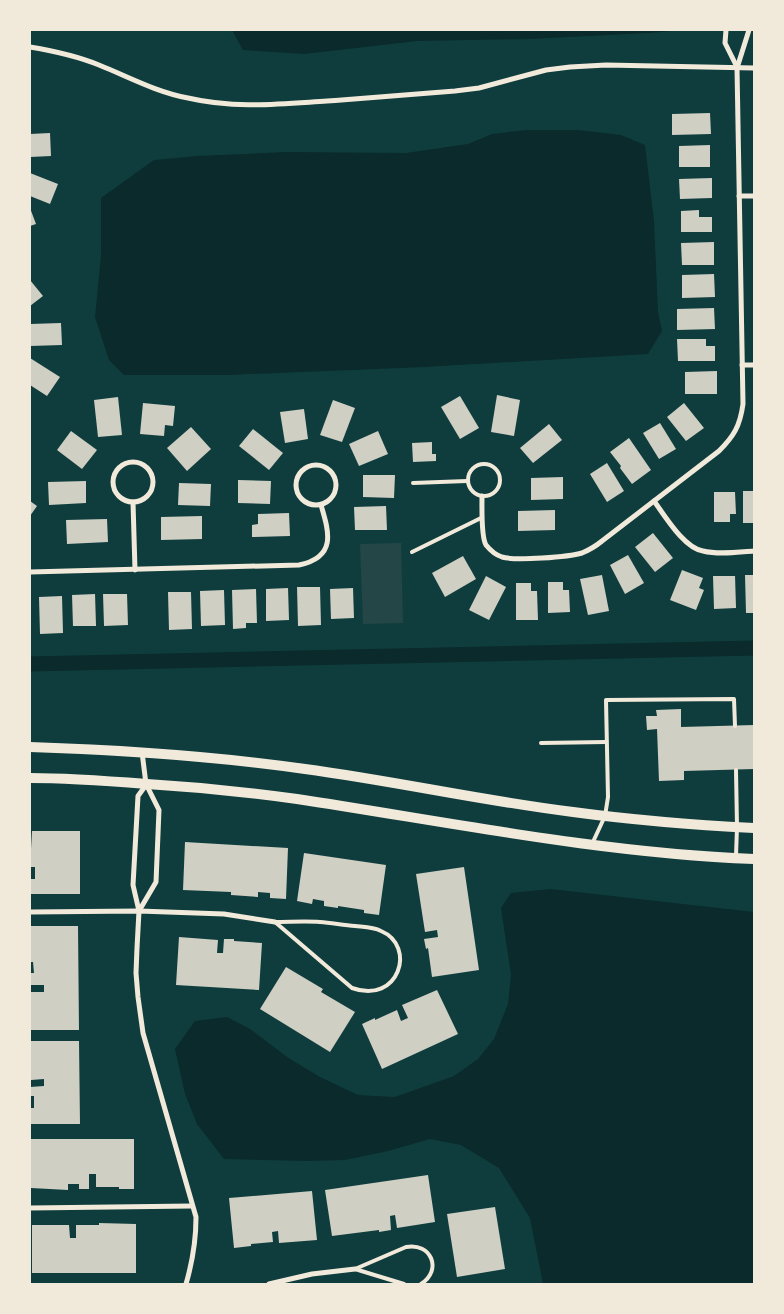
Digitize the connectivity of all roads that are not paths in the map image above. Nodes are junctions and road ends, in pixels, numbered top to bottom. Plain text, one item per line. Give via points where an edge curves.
1 (726, 30) edge
2 (749, 30) edge
3 (30, 47) edge
4 (737, 68) junction
5 (754, 68) edge
6 (739, 196) junction
7 (754, 196) edge
8 (742, 365) junction
9 (754, 365) edge
10 (467, 481) junction
11 (414, 482) dead end
12 (482, 496) junction
13 (654, 501) junction
14 (134, 502) junction
15 (321, 504) junction
16 (481, 518) junction
17 (754, 551) edge
18 (412, 552) dead end
19 (135, 570) junction
20 (30, 572) edge
21 (735, 726) dead end
22 (606, 742) junction
23 (541, 743) dead end
24 (30, 747) edge
25 (142, 752) junction
26 (736, 770) dead end
27 (30, 778) edge
28 (146, 784) junction
29 (605, 816) junction
30 (737, 827) junction
31 (754, 828) edge
32 (592, 845) junction
33 (736, 858) junction
34 (754, 859) edge
35 (139, 911) junction
36 (30, 912) edge
37 (275, 922) junction
38 (192, 1206) junction
39 (30, 1208) edge
40 (355, 1269) junction
41 (186, 1284) edge
42 (269, 1284) edge
43 (404, 1284) edge
44 (421, 1284) edge

1 - 4 street via 725,43
2 - 4 street
3 - 4 street via 76,57 188,99 260,106 479,88 570,67
4 - 5 street
4 - 6 street
6 - 7 street
6 - 8 street
8 - 9 street
8 - 13 street via 742,415 734,435 719,451
10 - 11 lane
10 - 12 lane via 472,491
10 - 12 lane via 470,470 480,464 496,468 500,479 497,490
12 - 16 street
13 - 16 street via 593,547 571,556 503,557 486,544
13 - 17 street via 691,547 711,552
14 - 14 street via 145,498 153,481 145,465 133,462 116,470 113,482 122,498
14 - 19 street
15 - 15 street via 331,498 336,481 329,470 318,465 305,468 296,490 308,504
15 - 19 street via 328,540 324,550 309,563
16 - 18 lane
19 - 20 street
21 - 22 lane via 734,699 606,700
22 - 23 lane
22 - 29 lane via 608,797
24 - 25 main road
25 - 28 street
25 - 29 main road via 305,769
26 - 30 lane
27 - 28 main road
28 - 32 main road via 297,799
28 - 35 street via 138,796 133,885
28 - 35 street via 160,810 156,882
29 - 30 main road
29 - 32 lane
30 - 31 main road
30 - 33 lane
32 - 33 main road
33 - 34 main road
35 - 36 street
35 - 37 street via 224,914
35 - 38 street via 136,973 143,1033
37 - 37 lane via 321,922 381,931 390,936 400,954 397,974 391,983 372,992 352,988
38 - 39 street
38 - 41 street via 196,1217 196,1238
40 - 42 street
40 - 43 lane
40 - 44 lane via 406,1247 419,1247 432,1261 431,1274

